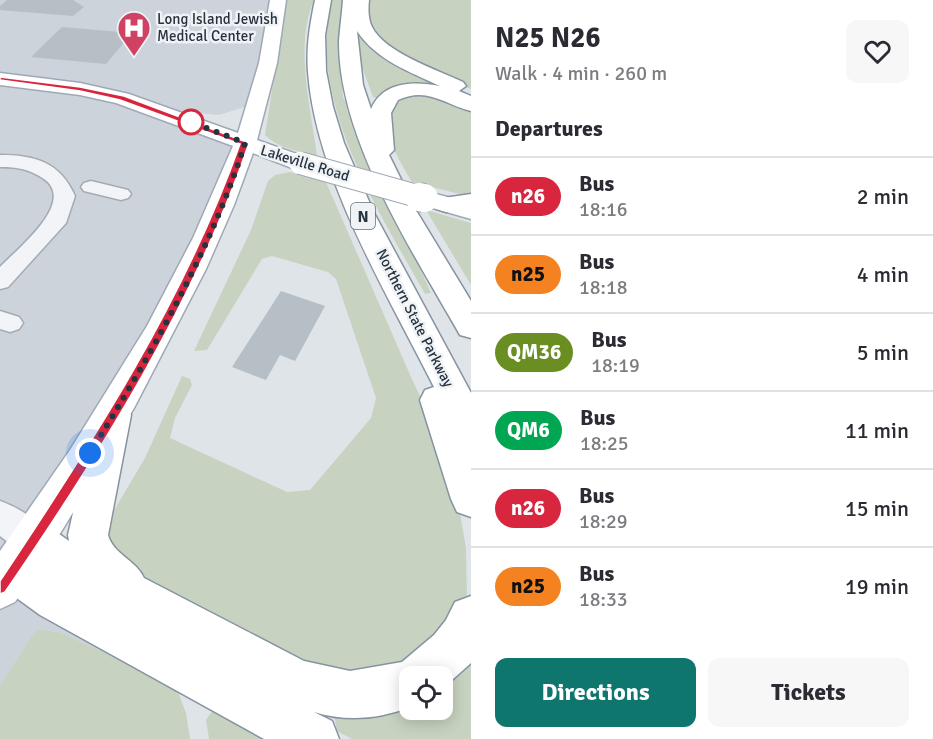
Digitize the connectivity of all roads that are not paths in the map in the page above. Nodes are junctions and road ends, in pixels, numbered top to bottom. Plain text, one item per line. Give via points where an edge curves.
1 (278, 0) edge
2 (323, 0) edge
3 (351, 0) edge
4 (361, 0) edge
5 (0, 79) edge
6 (471, 94) edge
7 (257, 103) junction
8 (471, 105) edge
9 (155, 109) junction
10 (245, 143) junction
11 (0, 161) edge
12 (300, 163) junction
13 (386, 175) junction
14 (91, 187) dead end
15 (121, 194) dead end
16 (226, 197) junction
17 (436, 202) edge
18 (471, 211) edge
19 (0, 281) edge
20 (471, 295) edge
21 (405, 301) junction
22 (471, 327) edge
23 (113, 415) junction
24 (471, 427) edge
25 (471, 499) edge
26 (0, 516) edge
27 (11, 564) edge
28 (156, 607) junction
29 (471, 618) edge
30 (435, 666) edge
31 (399, 687) edge
32 (314, 739) edge

1 - 7 main road
2 - 21 main road, Northern State Parkway / N via 316,57 329,128 362,214
3 - 13 main road, N via 348,43 353,82 363,120
4 - 6 main road via 362,22 374,41
5 - 9 main road, Lakeville Road via 80,89
7 - 9 main road via 209,115
7 - 10 main road
8 - 13 main road via 452,94 423,90 403,91 388,98 381,122
9 - 10 main road, Lakeville Road
10 - 12 main road, Lakeville Road
10 - 16 main road
11 - 19 lane via 37,166 58,180 65,196 59,218
12 - 16 main road via 258,173
12 - 17 main road, Lakeville Road, bridge
13 - 17 main road, N
14 - 15 lane
16 - 23 main road via 192,270
17 - 18 main road, Lakeville Road
17 - 20 main road via 441,247
17 - 22 main road, N
21 - 24 main road, Northern State Parkway / N
21 - 25 main road
23 - 27 main road
23 - 28 main road via 90,517 89,544 101,565
26 - 27 lane
27 - 28 main road via 59,560
27 - 32 main road via 56,599
28 - 31 main road via 281,674 326,691 365,694
29 - 30 main road via 453,650

